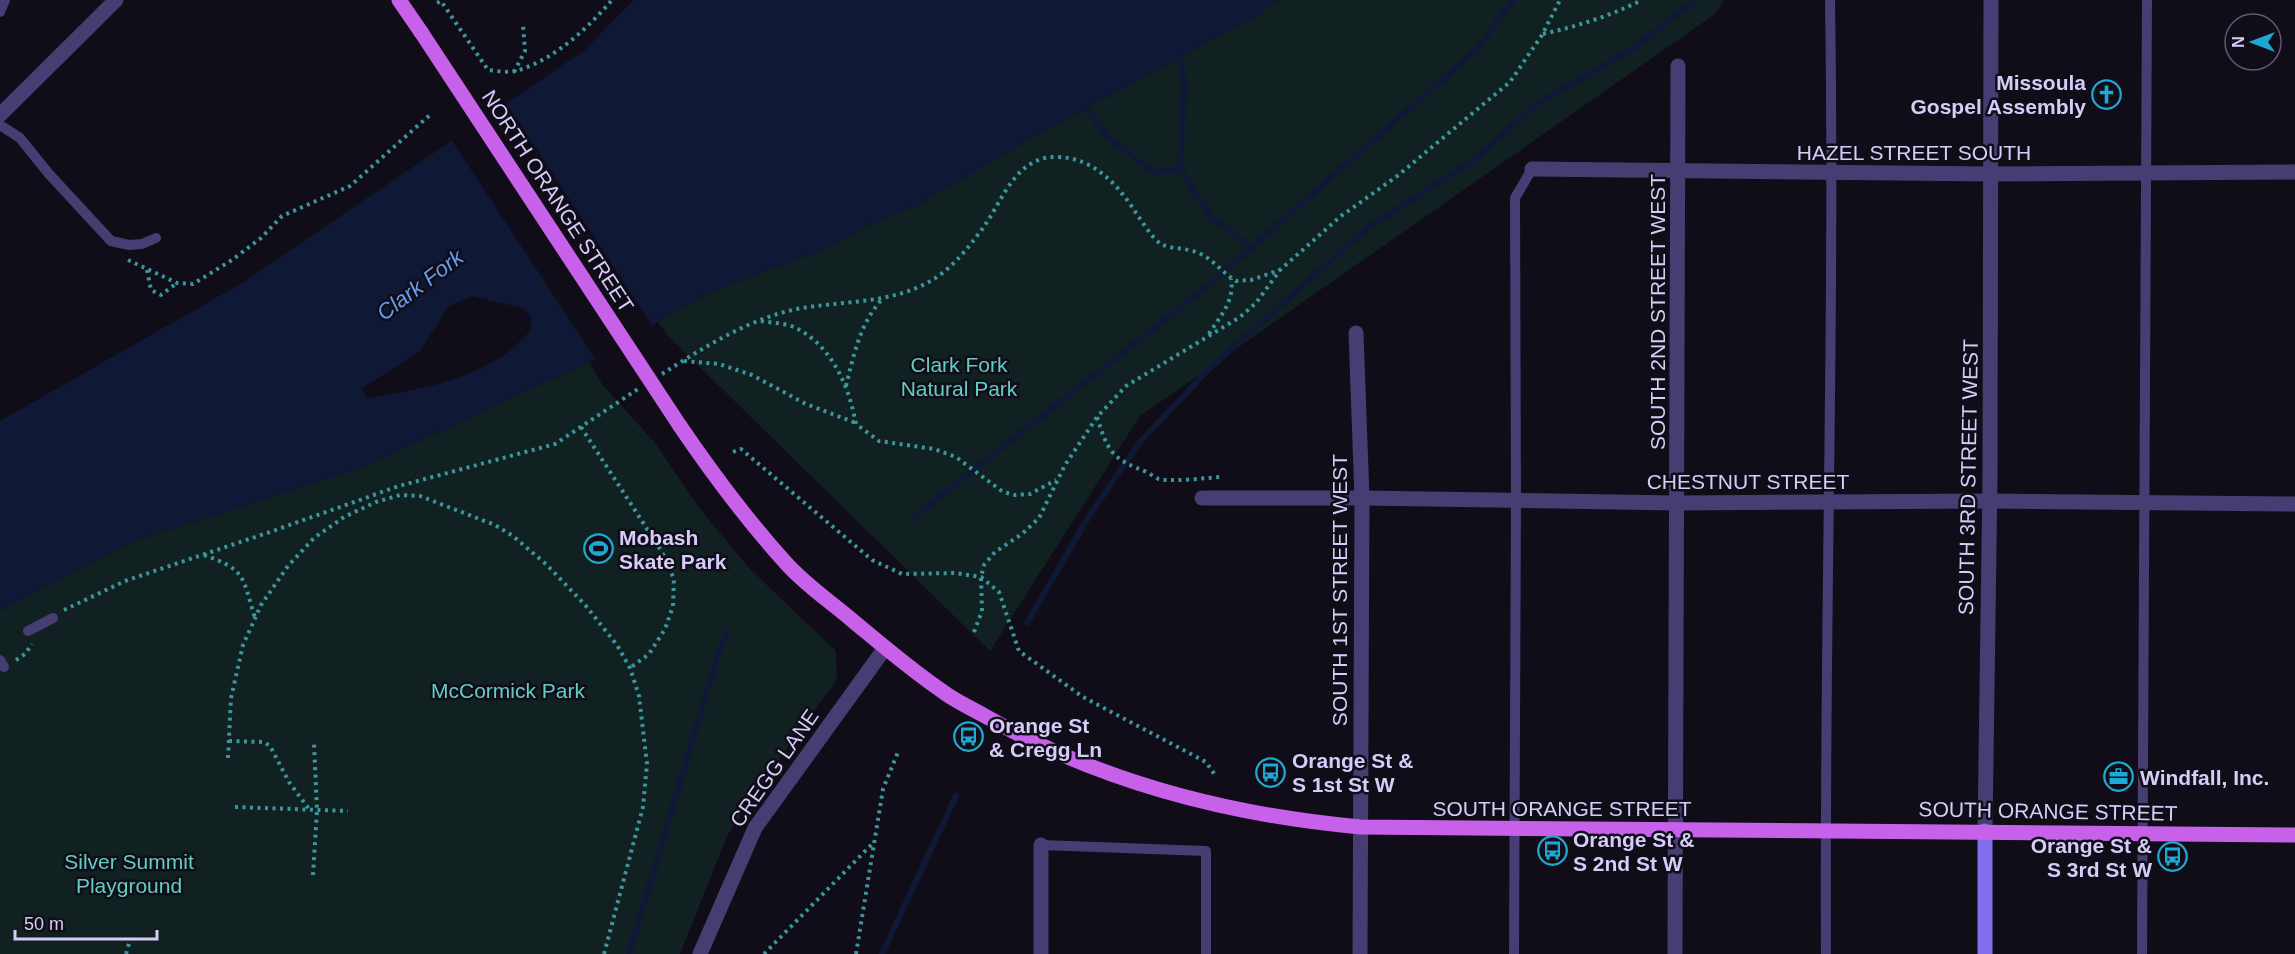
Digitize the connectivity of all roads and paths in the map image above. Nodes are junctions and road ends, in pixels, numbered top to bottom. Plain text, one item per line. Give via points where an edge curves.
1 (5, 0) edge
2 (116, 0) edge
3 (399, 0) edge
4 (612, 0) edge
5 (1560, 0) edge
6 (1642, 0) edge
7 (1830, 0) edge
8 (1992, 0) edge
9 (2147, 0) edge
10 (437, 3) dead end
11 (0, 12) edge
12 (523, 25) dead end
13 (1542, 35) junction
14 (1678, 66) dead end
15 (514, 72) junction
16 (431, 114) dead end
17 (0, 115) edge
18 (0, 125) edge
19 (1532, 169) joint
20 (1679, 171) junction
21 (1833, 172) junction
22 (2295, 172) edge
23 (2146, 173) junction
24 (1992, 174) junction
25 (156, 238) dead end
26 (125, 259) dead end
27 (147, 270) junction
28 (1280, 270) junction
29 (1231, 278) junction
30 (177, 283) junction
31 (883, 298) junction
32 (761, 321) junction
33 (1356, 333) dead end
34 (1208, 335) junction
35 (682, 361) junction
36 (656, 378) dead end
37 (647, 384) dead end
38 (846, 387) junction
39 (1097, 417) junction
40 (856, 424) junction
41 (680, 426) joint
42 (581, 427) junction
43 (733, 452) dead end
44 (1220, 477) dead end
45 (1057, 480) junction
46 (372, 496) junction
47 (1202, 498) dead end
48 (1362, 498) junction
49 (1516, 500) junction
50 (1989, 501) junction
51 (376, 502) junction
52 (1677, 502) junction
53 (1828, 502) junction
54 (2146, 503) junction
55 (2295, 504) edge
56 (204, 555) junction
57 (981, 577) junction
58 (53, 618) junction
59 (255, 619) junction
60 (28, 631) dead end
61 (974, 632) dead end
62 (885, 648) junction
63 (2, 664) edge
64 (630, 668) junction
65 (229, 741) junction
66 (314, 744) dead end
67 (898, 752) dead end
68 (228, 758) dead end
69 (1215, 775) dead end
70 (235, 807) dead end
71 (309, 809) junction
72 (316, 810) junction
73 (348, 811) dead end
74 (1360, 827) junction
75 (1514, 828) junction
76 (1676, 830) junction
77 (1827, 830) junction
78 (1985, 831) junction
79 (2143, 833) junction
80 (2295, 836) edge
81 (874, 841) junction
82 (1041, 845) joint
83 (313, 875) dead end
84 (130, 940) dead end
85 (126, 954) edge
86 (604, 954) edge
87 (700, 954) edge
88 (764, 954) edge
89 (856, 954) edge
90 (1041, 954) edge
91 (1206, 954) edge
92 (1360, 954) edge
93 (1514, 954) edge
94 (1675, 954) edge
95 (1826, 954) edge
96 (1985, 954) edge
97 (2142, 954) edge

1 - 11 lane
2 - 17 street
3 - 41 main road, NORTH ORANGE STREET, bridge
4 - 15 path via 593,22 550,55
5 - 13 path
6 - 13 path via 1589,23
7 - 21 lane
8 - 24 street, SOUTH 3RD STREET WEST
9 - 23 lane
10 - 15 path via 441,1 489,70
12 - 15 path via 525,51
13 - 28 path via 1510,82 1396,177 1341,216
14 - 20 street, SOUTH 2ND STREET WEST
16 - 30 path via 350,186 282,216 261,238 193,284
18 - 25 lane via 20,138 111,241 129,245
19 - 20 street, HAZEL STREET SOUTH
19 - 49 lane via 1515,198
20 - 21 street, HAZEL STREET SOUTH
20 - 52 street, SOUTH 2ND STREET WEST
21 - 24 street, HAZEL STREET SOUTH
21 - 53 lane
22 - 23 street, HAZEL STREET SOUTH
23 - 24 street, HAZEL STREET SOUTH
23 - 54 lane
24 - 50 street, SOUTH 3RD STREET WEST
26 - 27 path
27 - 30 path
27 - 30 path via 151,290 156,294 161,295
28 - 29 path via 1243,281
28 - 34 path via 1256,303
29 - 31 path via 1210,258 1161,244 1127,198 1092,165 1047,157 1025,167 1005,190 957,261 926,284
29 - 34 path via 1230,301
31 - 32 path via 794,310
31 - 38 path via 870,312 857,342
32 - 35 path
32 - 38 path via 797,328 829,354
33 - 48 street, SOUTH 1ST STREET WEST
34 - 39 path via 1126,386
35 - 36 path
35 - 40 path via 719,364 752,375 806,404
37 - 42 path
38 - 40 path
39 - 44 path via 1108,447 1132,467 1160,479
39 - 45 path
40 - 45 path via 879,441 934,449 956,457 1003,492 1030,494
41 - 62 main road, SOUTH ORANGE STREET via 722,487 787,564
42 - 46 path via 555,444 456,469
42 - 64 path via 662,552 674,579 673,606 665,629 649,654
43 - 57 path via 741,449 872,560 902,574 955,573
45 - 57 path via 1039,518 995,552 984,565
46 - 51 path
46 - 56 path
47 - 48 street, CHESTNUT STREET
48 - 49 street, CHESTNUT STREET
48 - 74 street, SOUTH 1ST STREET WEST
49 - 52 street, CHESTNUT STREET
49 - 75 lane
50 - 53 street, CHESTNUT STREET
50 - 54 street, CHESTNUT STREET
50 - 78 street, SOUTH 3RD STREET WEST
51 - 59 path via 344,517 314,538 288,566
51 - 64 path via 400,495 420,496 513,536 586,606
52 - 53 street, CHESTNUT STREET
52 - 76 street, SOUTH 2ND STREET WEST
53 - 77 lane
54 - 55 street, CHESTNUT STREET
54 - 79 lane
56 - 58 path via 125,581
56 - 59 path via 228,563 242,576
57 - 61 path via 982,611
57 - 69 path via 999,592 1018,651 1083,697 1206,762
58 - 60 lane
58 - 63 path via 24,654
59 - 65 path via 243,645 231,698
62 - 74 main road, SOUTH ORANGE STREET via 943,692 1023,738 1077,762 1206,804
62 - 87 street, CREGG LANE via 755,828
64 - 86 path via 639,696 647,764 643,807
65 - 68 path
65 - 71 path via 264,742 270,746
66 - 72 path
67 - 81 path via 883,789
70 - 71 path
71 - 72 path
72 - 73 path
72 - 83 path
74 - 75 main road, SOUTH ORANGE STREET
74 - 92 street, SOUTH 1ST STREET WEST
75 - 76 main road, SOUTH ORANGE STREET
75 - 93 lane
76 - 77 main road, SOUTH ORANGE STREET
76 - 94 street, SOUTH 2ND STREET WEST
77 - 78 main road, SOUTH ORANGE STREET
77 - 95 lane
78 - 79 main road, SOUTH ORANGE STREET
78 - 96 main road, SOUTH 3RD STREET WEST
79 - 80 main road, SOUTH ORANGE STREET
79 - 97 lane
81 - 88 path
81 - 89 path
82 - 90 street
82 - 91 lane via 1206,851
84 - 85 path

